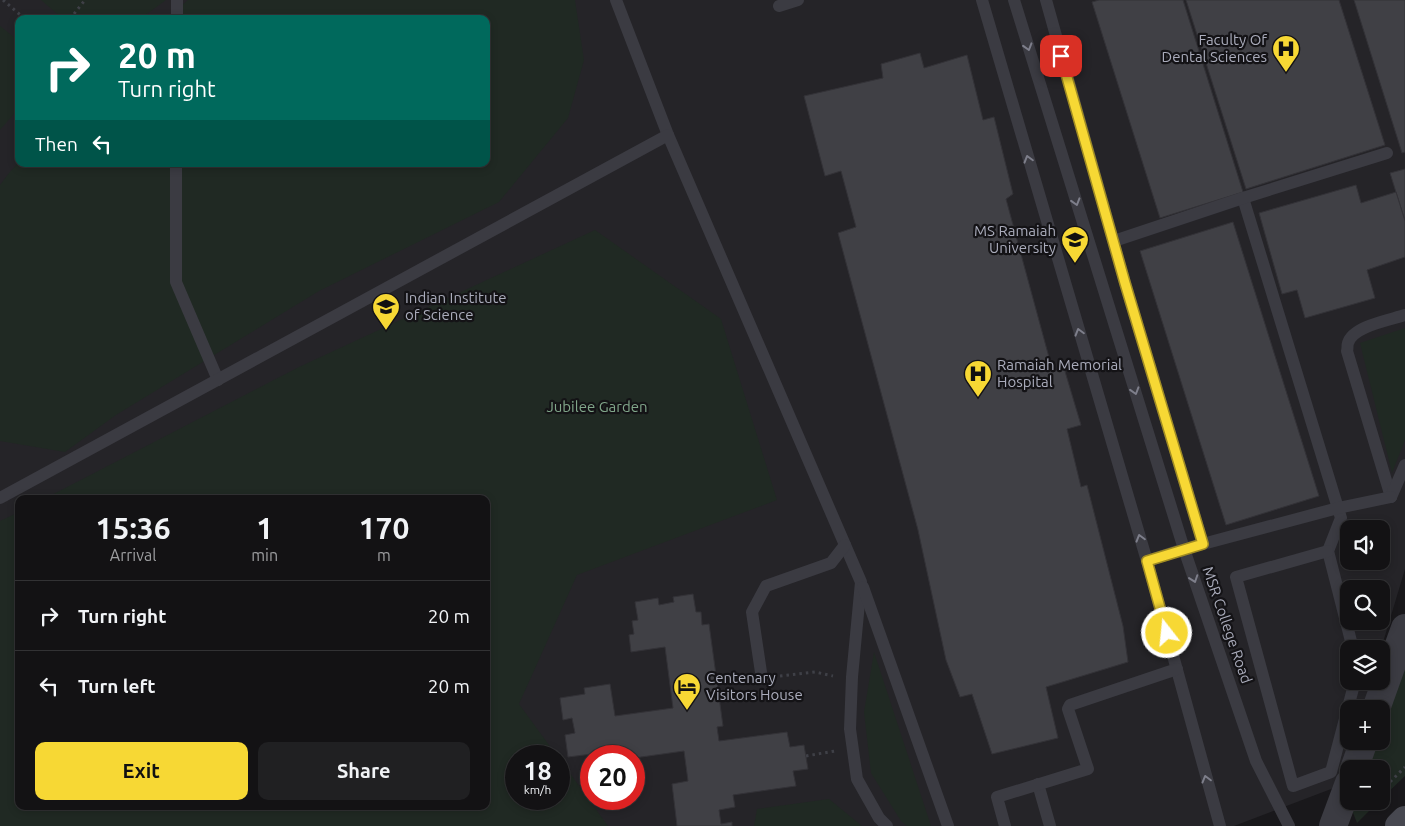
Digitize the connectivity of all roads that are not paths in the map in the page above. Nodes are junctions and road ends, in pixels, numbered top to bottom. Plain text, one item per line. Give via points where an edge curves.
1 (177, 0) edge
2 (616, 0) edge
3 (798, 0) edge
4 (982, 0) edge
5 (1014, 0) edge
6 (1046, 0) edge
7 (779, 6) dead end
8 (177, 15) edge
9 (668, 135) junction
10 (1387, 153) dead end
11 (176, 167) edge
12 (1244, 198) junction
13 (1114, 241) junction
14 (1405, 315) edge
15 (218, 380) junction
16 (1405, 465) edge
17 (1391, 497) junction
18 (0, 498) edge
19 (1338, 508) junction
20 (1203, 544) junction
21 (845, 545) junction
22 (1184, 550) junction
23 (1328, 552) junction
24 (1147, 561) junction
25 (861, 582) junction
26 (1405, 628) edge
27 (1351, 640) edge
28 (1177, 669) junction
29 (762, 679) road end
30 (1352, 690) edge
31 (1379, 700) edge
32 (1038, 784) junction
33 (1340, 807) edge
34 (1405, 820) edge
35 (887, 826) edge
36 (948, 826) edge
37 (1006, 826) edge
38 (1050, 826) edge
39 (1220, 826) edge
40 (1289, 826) edge
41 (1333, 826) edge
42 (1399, 826) edge

1 - 8 lane
2 - 9 lane
3 - 7 lane
24 -> 4 lane
5 -> 22 lane, MSR College Road
6 - 13 lane
9 - 15 lane
9 - 21 lane
10 - 12 lane
11 - 15 lane via 176,282
12 - 13 lane
12 - 19 lane
13 - 20 lane
14 - 17 lane via 1356,333 1348,342 1347,351
15 - 18 lane
16 - 17 lane
17 - 19 lane
19 - 20 lane
19 - 23 lane via 1341,518
20 - 22 lane
21 - 25 lane
21 - 29 lane via 831,563 766,586 752,612
22 - 24 lane
22 -> 40 lane, MSR College Road via 1256,761
23 - 27 lane
23 - 30 lane via 1236,577 1293,786 1331,772
24 - 28 lane
25 - 35 lane via 850,729 857,779
25 - 36 lane
26 - 31 street
28 - 32 lane via 1070,704 1068,709 1088,769
39 -> 28 lane
32 - 37 lane via 997,797
32 - 38 lane
33 - 41 street
34 - 42 main road

